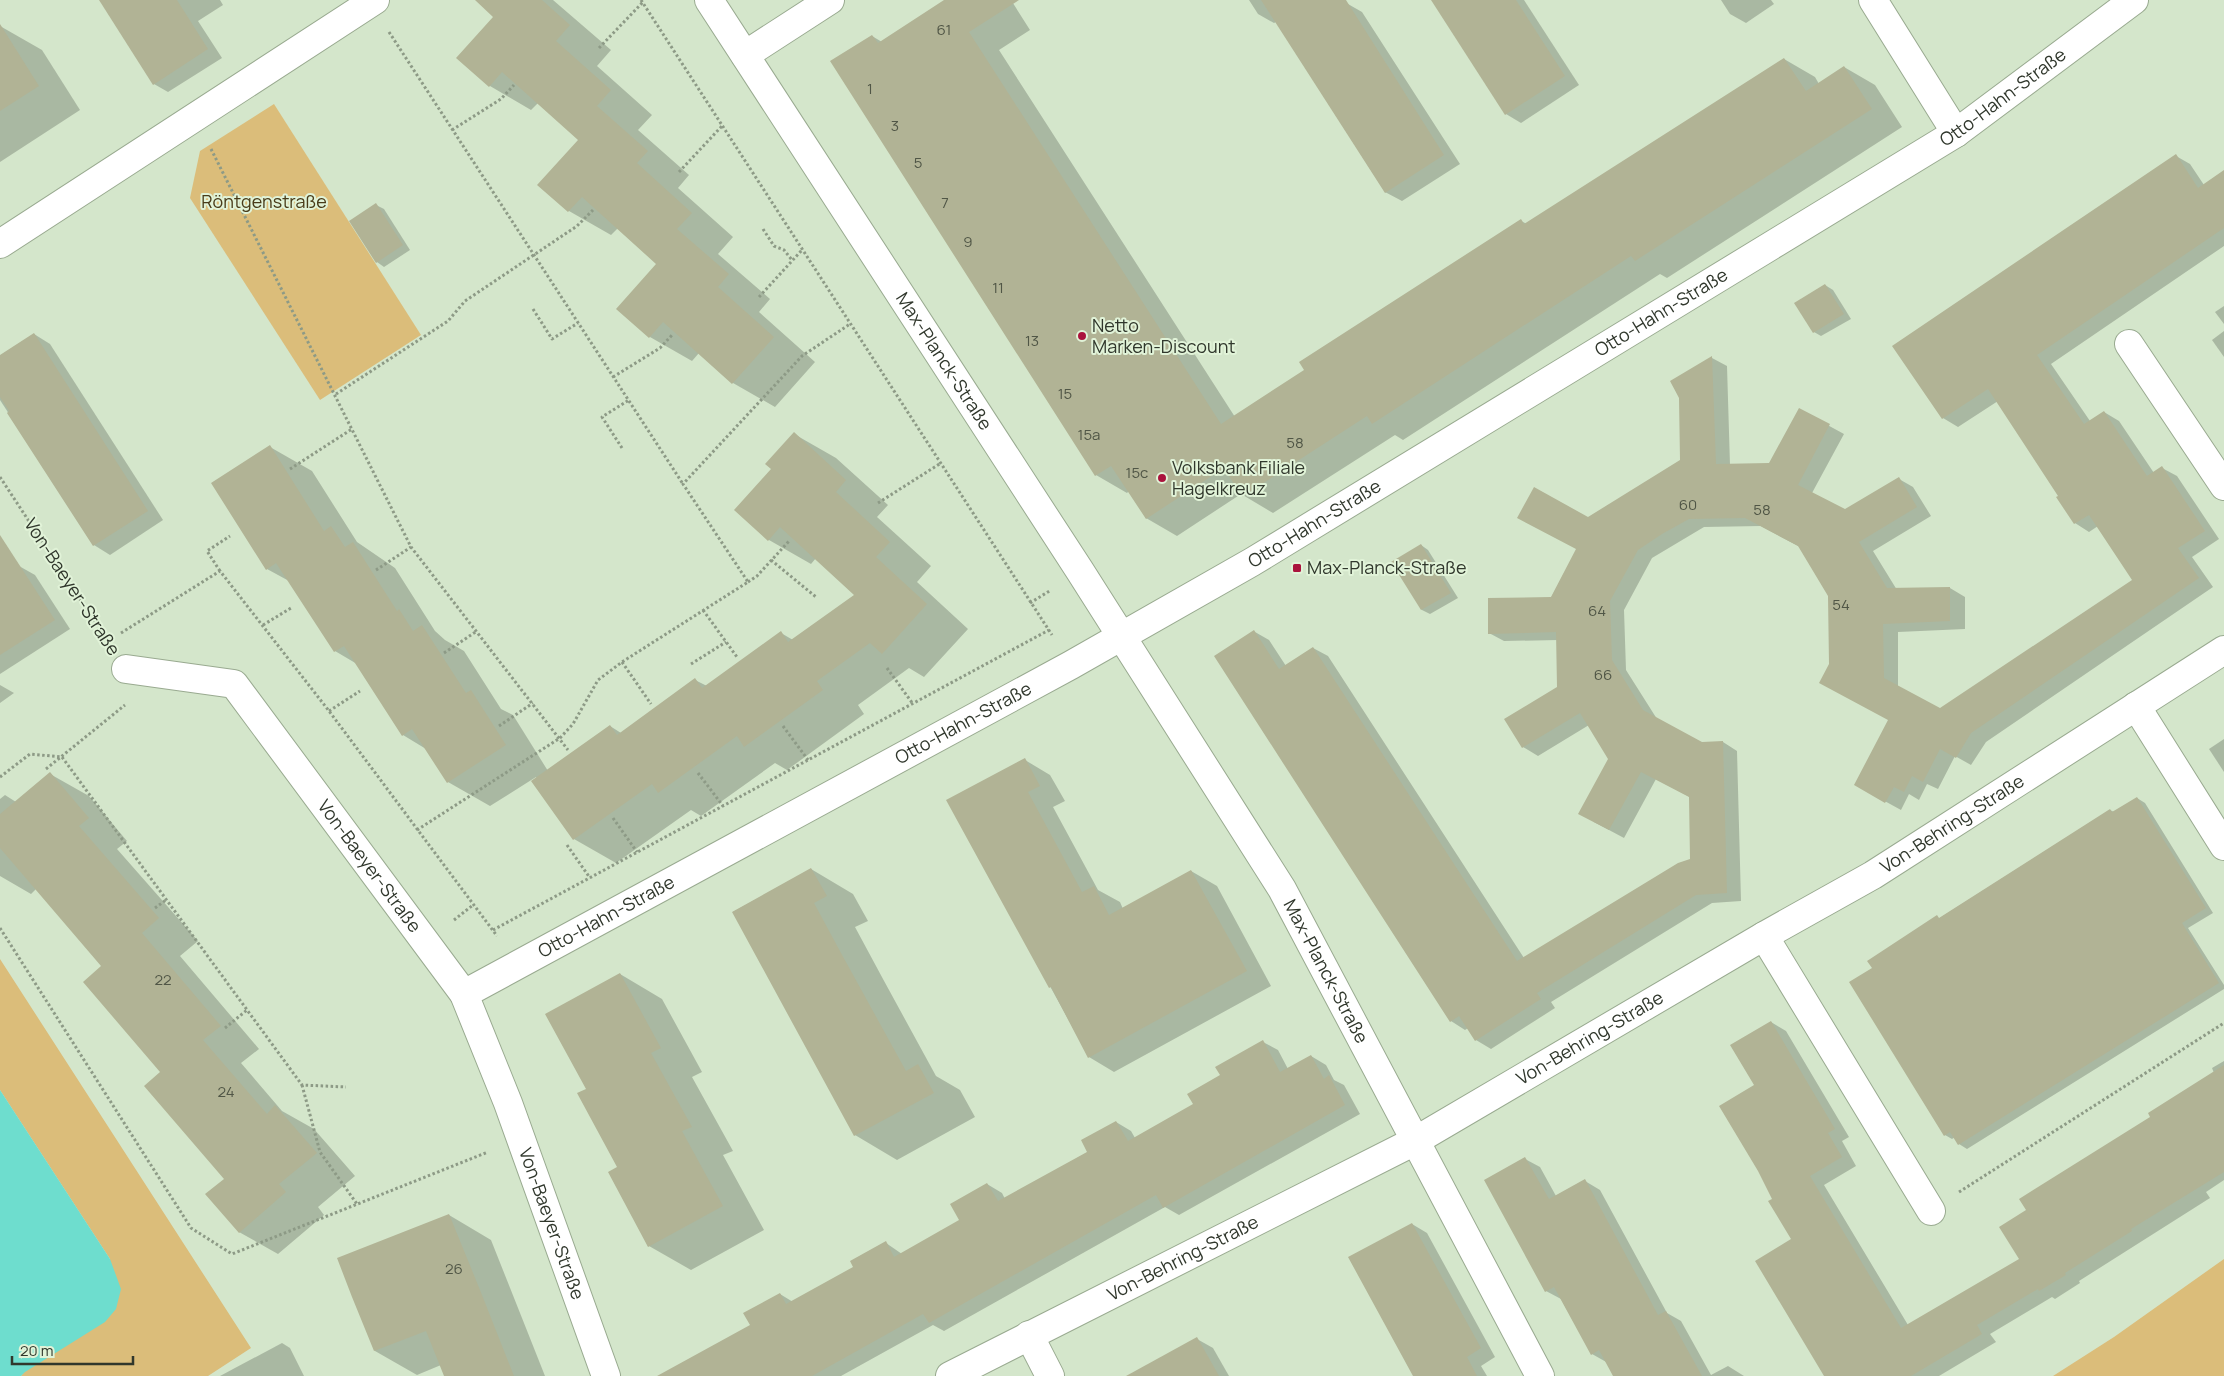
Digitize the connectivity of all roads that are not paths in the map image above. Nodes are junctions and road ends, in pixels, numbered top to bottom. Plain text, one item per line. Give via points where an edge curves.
1 (709, 0) edge
2 (830, 0) edge
3 (1872, 0) edge
4 (2134, 0) edge
5 (372, 2) edge
6 (744, 55) junction
7 (1956, 133) junction
8 (0, 244) edge
9 (2129, 344) dead end
10 (2224, 486) edge
11 (1121, 636) junction
12 (2224, 650) edge
13 (126, 669) road end
14 (2136, 706) junction
15 (2224, 846) edge
16 (1764, 936) junction
17 (464, 994) junction
18 (1416, 1141) junction
19 (1931, 1211) road end
20 (1029, 1335) junction
21 (606, 1376) edge
22 (950, 1376) edge
23 (1050, 1376) edge
24 (1540, 1376) edge

1 - 6 street, Max-Planck-Straße
2 - 6 street
3 - 7 street
4 - 7 street, Otto-Hahn-Straße
5 - 8 street
6 - 11 street, Max-Planck-Straße
7 - 11 street, Otto-Hahn-Straße via 1252,562
9 - 10 street
11 - 17 street, Otto-Hahn-Straße
11 - 18 street, Max-Planck-Straße via 1282,889
12 - 14 street, Von-Behring-Straße
13 - 17 street, Von-Baeyer-Straße via 234,684
14 - 15 street
14 - 16 street, Von-Behring-Straße via 1873,875
16 - 18 street, Von-Behring-Straße
16 - 19 street
17 - 21 street, Von-Baeyer-Straße via 521,1138
18 - 20 street, Von-Behring-Straße
18 - 24 street
20 - 22 street, Von-Behring-Straße
20 - 23 street

